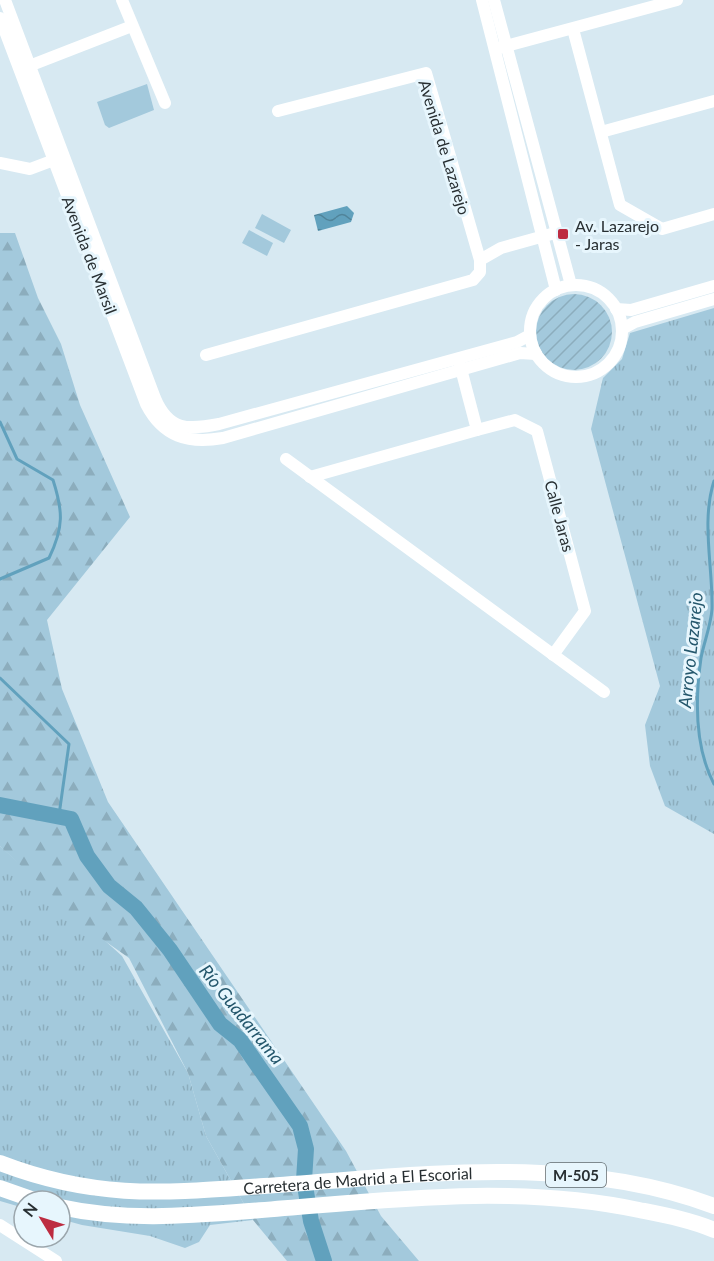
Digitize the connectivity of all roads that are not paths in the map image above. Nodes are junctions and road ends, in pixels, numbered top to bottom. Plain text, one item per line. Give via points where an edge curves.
1 (5, 0) edge
2 (122, 0) edge
3 (482, 0) edge
4 (494, 0) edge
5 (676, 0) edge
6 (0, 18) edge
7 (132, 26) junction
8 (573, 29) junction
9 (501, 48) junction
10 (25, 68) junction
11 (714, 101) edge
12 (165, 103) dead end
13 (278, 111) dead end
14 (602, 132) junction
15 (59, 158) junction
16 (0, 163) edge
17 (714, 214) edge
18 (555, 233) junction
19 (542, 237) junction
20 (480, 260) junction
21 (572, 285) junction
22 (714, 286) edge
23 (556, 290) junction
24 (714, 299) edge
25 (616, 309) junction
26 (621, 329) junction
27 (530, 335) junction
28 (536, 354) junction
29 (206, 355) dead end
30 (458, 358) junction
31 (461, 371) junction
32 (477, 430) junction
33 (286, 459) dead end
34 (310, 477) junction
35 (553, 655) junction
36 (603, 692) dead end
37 (0, 1163) edge
38 (713, 1206) edge
39 (72, 1209) edge
40 (0, 1225) edge
41 (710, 1228) edge
42 (56, 1261) edge

1 - 10 street, Avenida de Marsil
2 - 7 street
3 - 9 street
4 - 9 street
5 - 8 street
6 - 10 street, Avenida de Marsil
7 - 10 street
7 - 12 street
8 - 9 street
8 - 14 street
9 - 18 street
9 - 19 street
10 - 15 street, Avenida de Marsil
11 - 14 street
13 - 20 street, Avenida de Lazarejo via 426,73
14 - 17 street via 620,205 662,229
15 - 16 street via 30,169
15 - 30 street, Avenida de Marsil via 158,406 174,424 183,428 219,424
15 - 31 street, Avenida de Marsil via 153,417 173,436 186,440 223,438
18 - 19 street
18 - 21 street
19 - 20 street via 501,248
19 - 23 street
20 - 29 street via 480,272 473,280
21 - 23 street
21 - 25 street via 592,288
22 - 25 street via 631,310
23 - 27 street via 539,304 530,324
24 - 26 street
25 - 26 street
26 - 28 street via 618,347 609,363 588,375 576,377 553,371
27 - 28 street
27 - 30 street
28 - 31 street via 520,353
30 - 31 street
31 - 32 street
32 - 34 street, Calle Jaras
32 - 35 street, Calle Jaras via 515,420 537,430 585,611
33 - 34 street
34 - 35 street
35 - 36 street
37 - 38 highway, Carretera de Madrid a El Escorial / M-505 via 31,1175 107,1191 155,1193 532,1171 599,1177
39 - 41 highway, Carretera de Madrid a El Escorial / M-505 via 155,1217 440,1197 533,1195 591,1200
40 - 42 street

